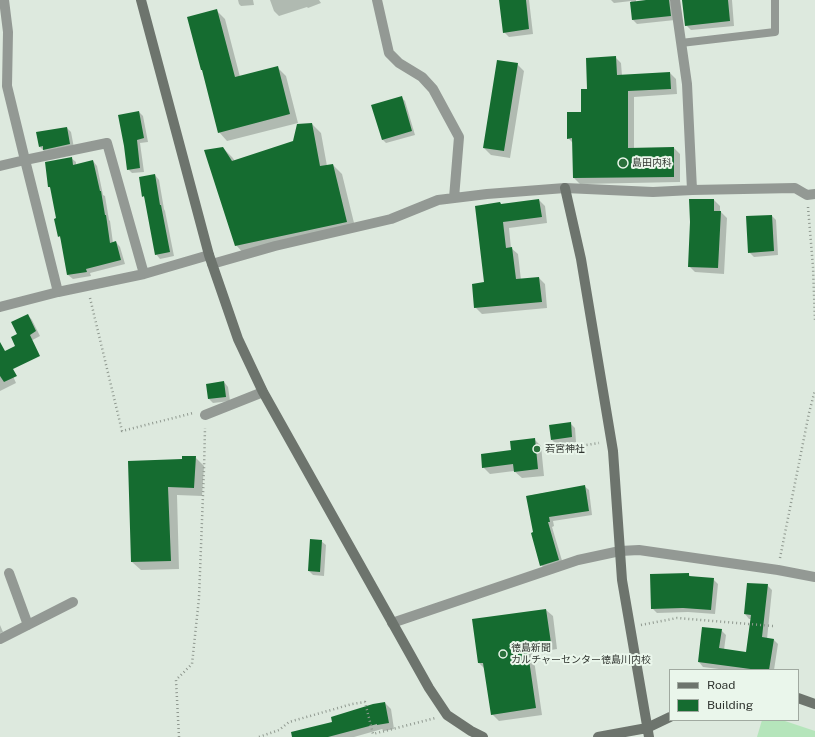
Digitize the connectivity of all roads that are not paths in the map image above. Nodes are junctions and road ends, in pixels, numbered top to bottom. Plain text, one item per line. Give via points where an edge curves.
1 (4, 0) edge
2 (141, 0) edge
3 (377, 0) edge
4 (675, 0) edge
5 (775, 0) edge
6 (681, 42) junction
7 (25, 160) junction
8 (0, 166) edge
9 (565, 188) junction
10 (692, 190) junction
11 (811, 194) edge
12 (454, 198) junction
13 (210, 260) junction
14 (144, 274) junction
15 (58, 292) junction
16 (0, 307) edge
17 (263, 392) junction
18 (205, 415) road end
19 (620, 551) junction
20 (9, 572) dead end
21 (815, 577) edge
22 (73, 602) dead end
23 (392, 623) junction
24 (28, 625) junction
25 (0, 639) edge
26 (799, 698) edge
27 (815, 704) edge
28 (669, 718) edge
29 (648, 733) edge
30 (483, 737) edge
31 (598, 737) edge

1 - 7 street via 8,32 7,86
2 - 13 street
3 - 12 street via 389,53 399,63 422,77 433,89 459,137
4 - 6 street
5 - 6 lane via 775,32
6 - 10 street via 687,84
7 - 8 street
7 - 14 street via 107,143
7 - 15 street
9 - 10 street via 653,192
9 - 12 street
9 - 19 street via 581,259 613,451
10 - 11 street via 795,188
12 - 13 street via 438,200 391,219
13 - 14 street
13 - 17 street via 238,339
14 - 15 street
15 - 16 street
17 - 18 street
17 - 23 street
19 - 21 street via 639,550
19 - 23 street via 578,560
19 - 29 street via 622,580
20 - 24 street
22 - 24 street
23 - 30 street via 447,715
24 - 25 street
26 - 27 street
28 - 29 street
29 - 31 street

